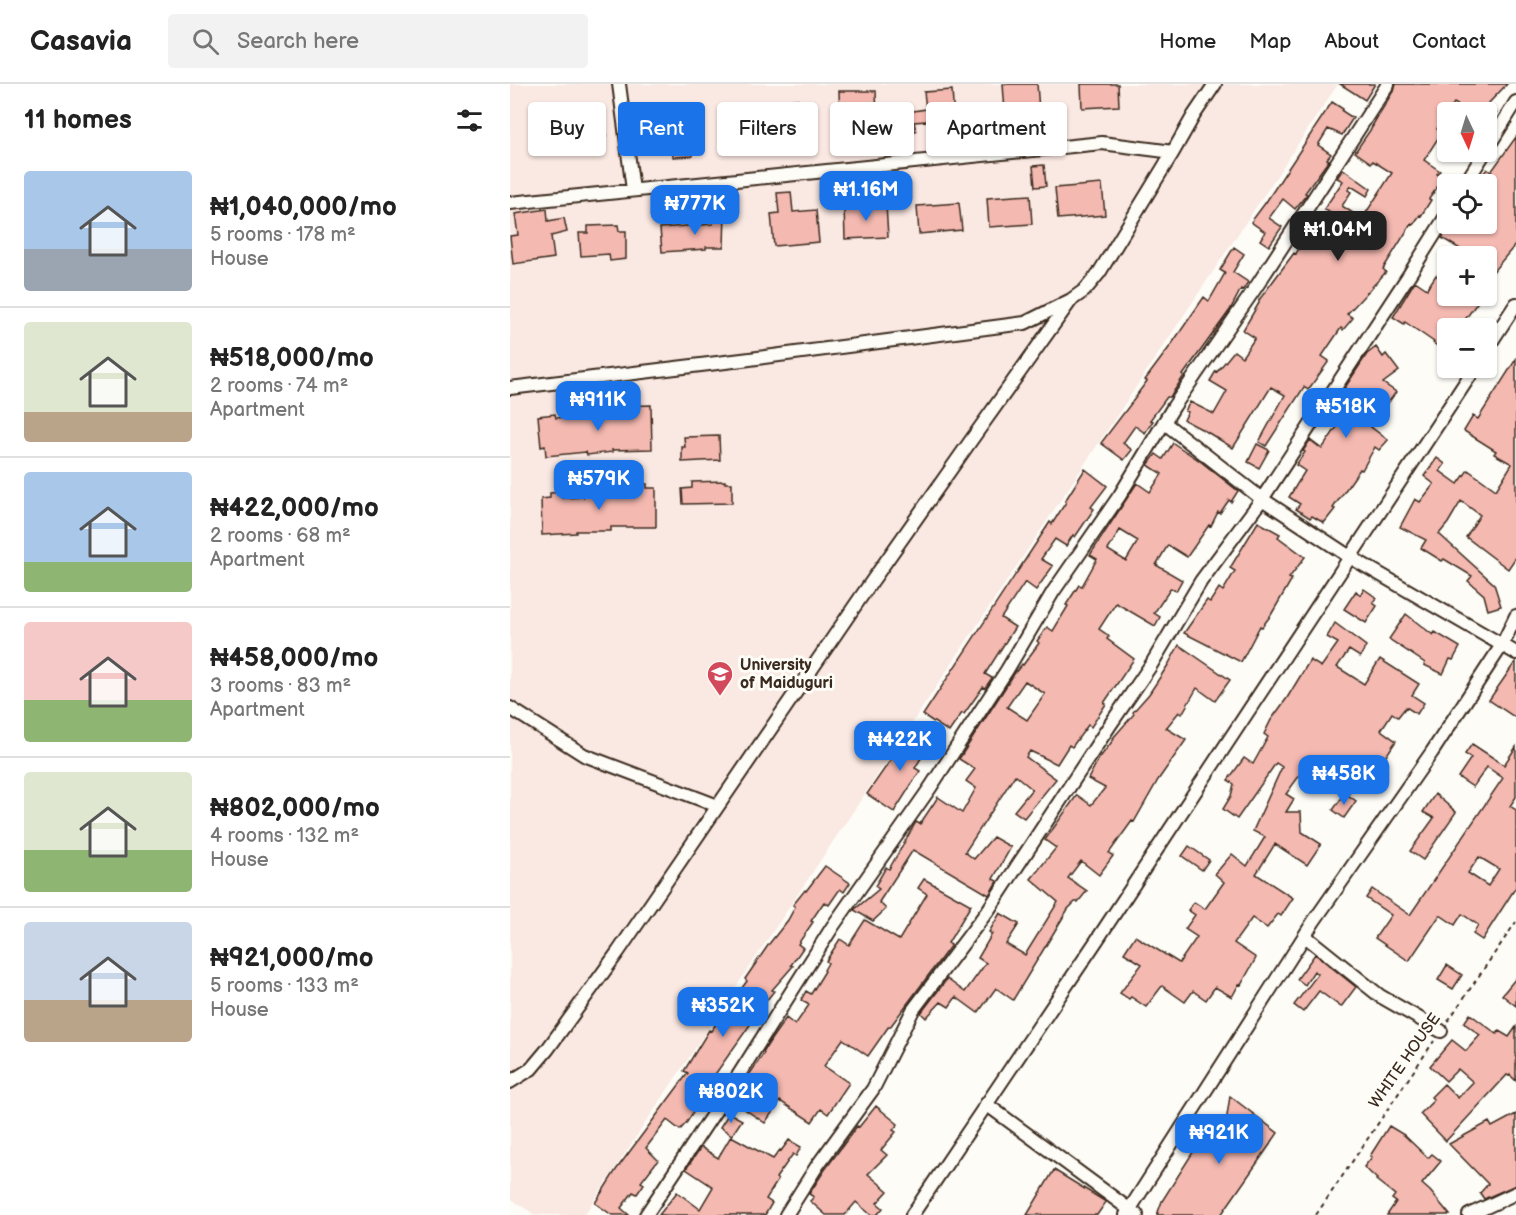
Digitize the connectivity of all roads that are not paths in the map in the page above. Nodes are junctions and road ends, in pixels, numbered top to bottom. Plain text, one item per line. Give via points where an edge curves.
1 (619, 84) edge
2 (1215, 84) edge
3 (1388, 84) edge
4 (1516, 102) edge
5 (1497, 133) edge
6 (1173, 152) junction
7 (633, 190) junction
8 (510, 203) edge
9 (1437, 230) edge
10 (1071, 300) junction
11 (1516, 304) edge
12 (1497, 333) edge
13 (1468, 378) edge
14 (510, 388) edge
15 (1164, 422) junction
16 (1262, 499) junction
17 (1350, 557) junction
18 (1516, 616) edge
19 (1502, 645) junction
20 (1516, 653) edge
21 (510, 708) edge
22 (718, 806) junction
23 (1305, 936) junction
24 (1441, 1031) road end
25 (510, 1082) edge
26 (986, 1104) junction
27 (1516, 1193) edge
28 (1131, 1213) edge
29 (646, 1215) edge
30 (786, 1215) edge
31 (912, 1215) edge
32 (1469, 1215) edge

1 - 7 street
2 - 6 street
3 - 15 street
4 - 5 street
6 - 7 street via 1102,143
6 - 10 street via 1099,273
7 - 8 street
9 - 16 street
10 - 14 street via 1025,323
10 - 22 street
11 - 12 street
13 - 17 street
15 - 16 street
15 - 29 street via 930,788 833,926
16 - 17 street
16 - 30 street via 1201,580 1151,665 989,909 913,1010 873,1089
17 - 19 street
17 - 26 street
18 - 19 street
19 - 20 street
19 - 23 street
21 - 22 street via 584,755
22 - 25 street via 548,1050 531,1069
23 - 24 street via 1380,996
23 - 28 street
26 - 28 street
26 - 31 street
27 - 32 street

